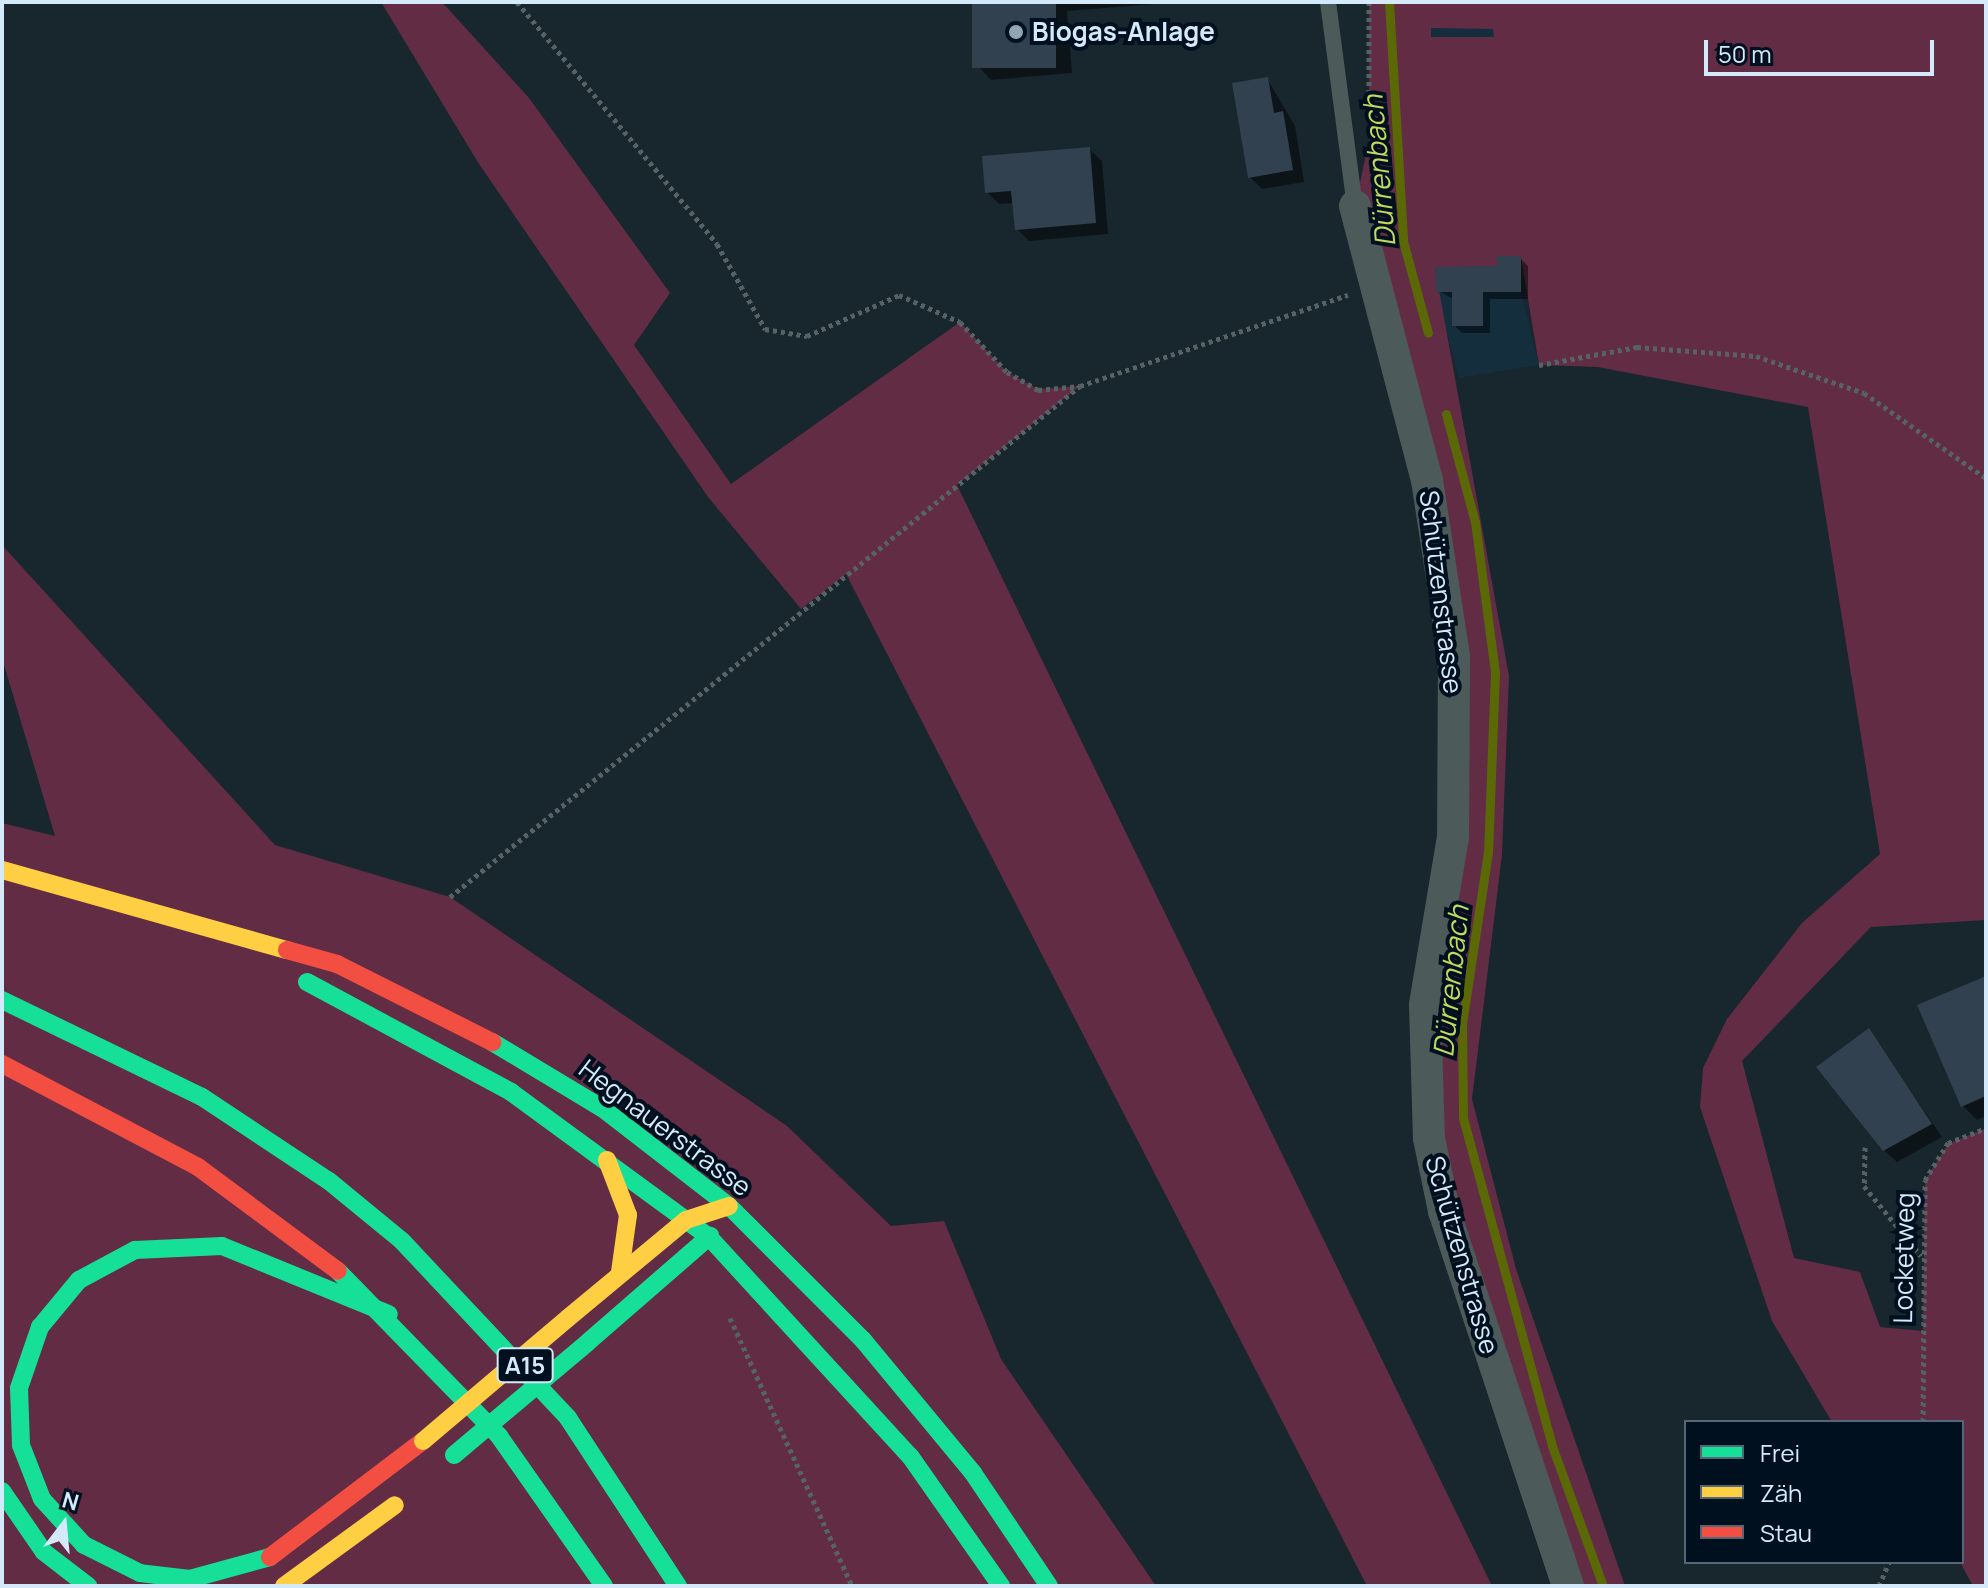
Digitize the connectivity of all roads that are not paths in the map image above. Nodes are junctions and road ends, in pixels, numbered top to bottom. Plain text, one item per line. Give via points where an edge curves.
1 (1328, 2) edge
2 (1355, 206) joint
3 (2, 870) edge
4 (115, 900) junction
5 (2, 1000) edge
6 (2, 1064) edge
7 (607, 1160) junction
8 (729, 1206) junction
9 (686, 1220) junction
10 (709, 1237) junction
11 (620, 1272) junction
12 (389, 1314) junction
13 (437, 1469) dead end
14 (2, 1491) edge
15 (409, 1492) dead end
16 (88, 1586) edge
17 (284, 1586) edge
18 (604, 1586) edge
19 (678, 1586) edge
20 (1001, 1586) edge
21 (1049, 1586) edge
22 (1568, 1586) edge

1 - 2 lane
2 - 22 street, Schützenstrasse via 1427,480 1454,656 1453,837 1425,1005 1429,1138 1444,1211
3 - 4 main road, Hegnauerstrasse
4 - 7 main road, Hegnauerstrasse via 408,1031
4 - 8 main road, Hegnauerstrasse via 292,947 439,1010 602,1108
5 - 19 main road, A15 via 202,1097 393,1233 527,1367 608,1471
6 - 12 main road, A15 via 111,1115 237,1192
7 - 9 main road, Hegnauerstrasse
7 - 11 main road via 628,1215
8 - 9 main road
8 - 10 main road
8 - 21 main road, Hegnauerstrasse via 906,1388
9 - 10 main road, Hegnauerstrasse
9 - 11 main road
10 - 13 main road, bridge
10 - 20 main road, Hegnauerstrasse via 910,1456
11 - 12 main road, bridge via 423,1441 277,1555 190,1579 140,1573 84,1545 42,1499 21,1445 19,1388 40,1327 79,1280 135,1250 187,1243 231,1248
12 - 18 main road, A15 via 499,1436
14 - 16 main road via 44,1552
15 - 17 main road

